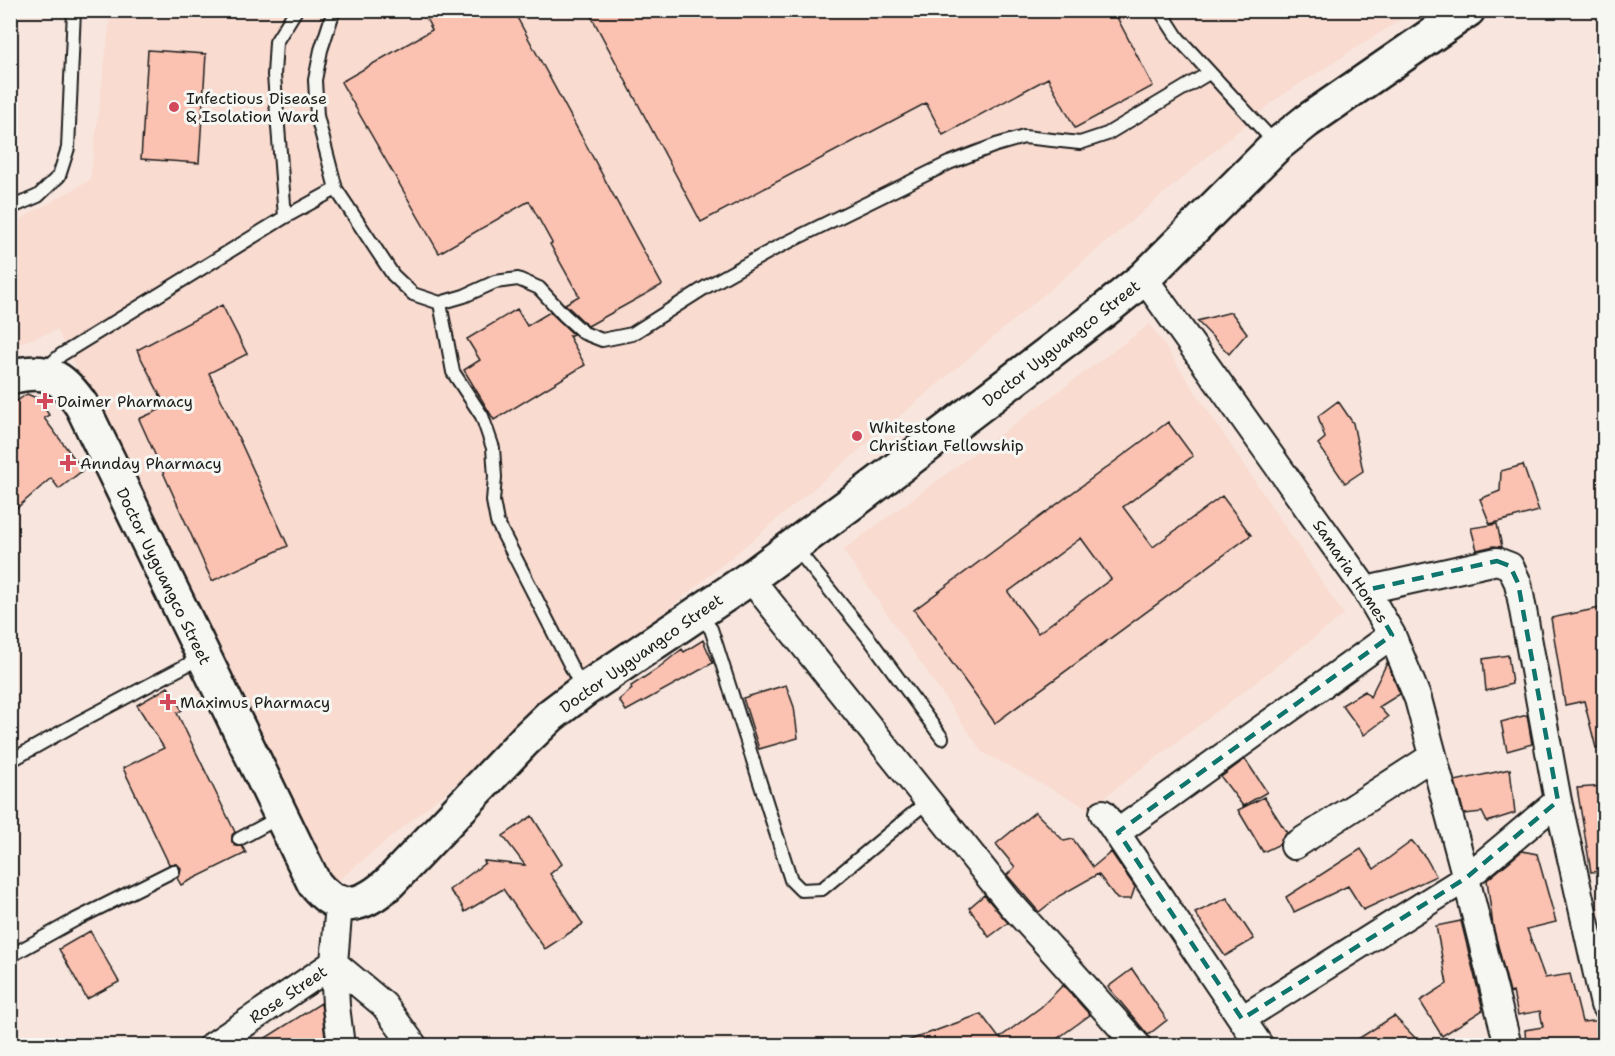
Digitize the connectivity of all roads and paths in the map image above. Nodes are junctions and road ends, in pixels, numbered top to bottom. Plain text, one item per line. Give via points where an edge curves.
1 (74, 10) edge
2 (296, 10) edge
3 (334, 10) edge
4 (1160, 10) edge
5 (1468, 10) edge
6 (1209, 74) junction
7 (1277, 145) junction
8 (336, 189) junction
9 (10, 208) edge
10 (285, 217) junction
11 (1144, 278) junction
12 (440, 303) junction
13 (26, 375) edge
14 (794, 545) junction
15 (750, 578) junction
16 (1366, 590) junction
17 (697, 614) junction
18 (1392, 635) junction
19 (202, 657) junction
20 (584, 690) junction
21 (942, 738) dead end
22 (1432, 756) junction
23 (10, 761) edge
24 (928, 801) junction
25 (1558, 801) junction
26 (282, 816) junction
27 (239, 839) dead end
28 (1294, 846) dead end
29 (173, 871) dead end
30 (1466, 878) junction
31 (339, 904) junction
32 (10, 956) edge
33 (334, 963) junction
34 (1605, 1005) edge
35 (1242, 1019) junction
36 (212, 1046) edge
37 (341, 1046) edge
38 (414, 1046) edge
39 (1138, 1046) edge
40 (1260, 1046) edge
41 (1508, 1046) edge

1 - 9 lane via 68,148 59,176 38,196
2 - 10 lane via 276,42 274,75
3 - 8 lane via 315,80 317,116
4 - 6 lane
5 - 7 main road, Doctor Uyguangco Street
6 - 7 lane
6 - 12 lane via 1107,134 1080,143 1024,138 949,163 774,249 632,334 602,340 584,333 539,288 518,279 495,282
7 - 11 main road, Doctor Uyguangco Street
8 - 10 lane
8 - 12 lane via 393,275 413,294
10 - 13 lane
11 - 14 main road, Doctor Uyguangco Street
11 - 16 street, Samaria Homes
12 - 20 lane via 453,372 482,416 493,448 497,522
13 - 19 main road, Doctor Uyguangco Street via 58,378 82,406
14 - 15 main road, Doctor Uyguangco Street
14 - 21 lane
15 - 17 main road, Doctor Uyguangco Street
15 - 24 street
16 - 18 street, Samaria Homes
16 - 25 street via 1497,561 1510,566 1518,584
17 - 20 main road, Doctor Uyguangco Street
17 - 24 lane via 711,629 791,880 801,890 822,889
18 - 22 street, Samaria Homes via 1418,699
18 - 35 street via 1111,822
19 - 23 lane
19 - 26 main road, Doctor Uyguangco Street
20 - 31 main road, Doctor Uyguangco Street via 525,740 381,891 358,902
22 - 28 street
22 - 30 street, Samaria Homes
24 - 39 street via 1010,903
25 - 30 street
25 - 34 street
26 - 27 lane
26 - 31 main road, Doctor Uyguangco Street via 314,883 325,897
29 - 32 lane
30 - 35 street
30 - 41 street, Samaria Homes
31 - 33 street
33 - 36 street, Rose Street
33 - 37 street
33 - 38 street via 384,1005
35 - 40 street

